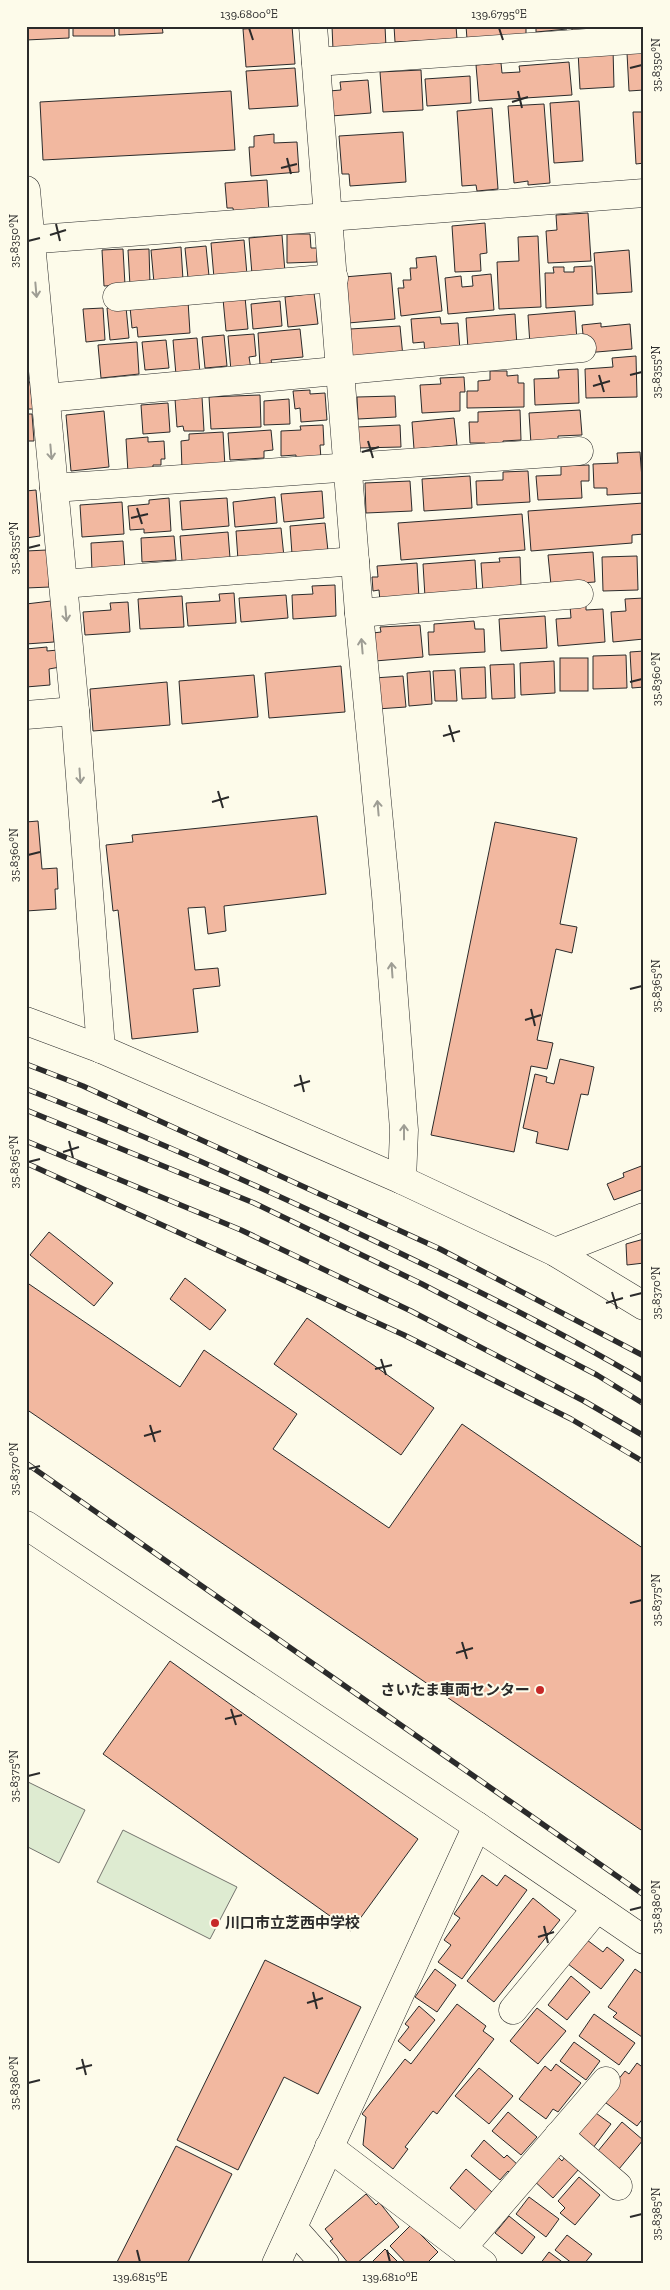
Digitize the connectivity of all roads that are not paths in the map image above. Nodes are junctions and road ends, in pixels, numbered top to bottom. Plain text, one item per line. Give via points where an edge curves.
1 (313, 26) edge
2 (644, 39) edge
3 (316, 62) junction
4 (26, 190) edge
5 (644, 194) edge
6 (330, 217) junction
7 (29, 240) edge
8 (334, 278) junction
9 (117, 297) dead end
10 (582, 348) dead end
11 (341, 370) junction
12 (46, 398) junction
13 (579, 451) dead end
14 (348, 468) junction
15 (54, 488) junction
16 (355, 562) junction
17 (63, 584) junction
18 (579, 594) dead end
19 (359, 613) junction
20 (75, 711) junction
21 (26, 714) edge
22 (26, 1021) edge
23 (101, 1049) junction
24 (402, 1180) junction
25 (644, 1217) edge
26 (555, 1252) junction
27 (644, 1306) edge
28 (26, 1525) edge
29 (477, 1826) junction
30 (597, 1908) junction
31 (644, 1940) edge
32 (513, 2010) dead end
33 (606, 2081) dead end
34 (559, 2135) junction
35 (329, 2147) junction
36 (618, 2186) dead end
37 (293, 2228) junction
38 (462, 2248) junction
39 (276, 2264) edge
40 (325, 2264) edge
41 (483, 2264) edge

1 - 3 street
2 - 3 street
3 - 6 street
4 - 7 street
5 - 6 street
6 - 7 street
6 - 8 street
7 -> 12 street
8 - 9 street
8 - 11 street
10 - 11 street
11 - 12 street
11 - 14 street
12 -> 15 street
13 - 14 street
14 - 15 street
14 - 16 street
15 - 17 street
16 - 17 street
16 - 19 street
17 -> 20 street
18 - 19 street
24 -> 19 street via 404,1130
20 - 21 street
20 -> 23 street
22 - 23 street
23 - 24 street
24 - 26 street
25 - 26 street
26 - 27 street
28 - 29 street
29 - 30 street
29 - 35 street
30 - 31 street
30 - 32 street
33 - 34 street
34 - 36 street
34 - 38 street
35 - 37 street
35 - 38 street
37 - 39 street
37 - 40 street
38 - 41 street

